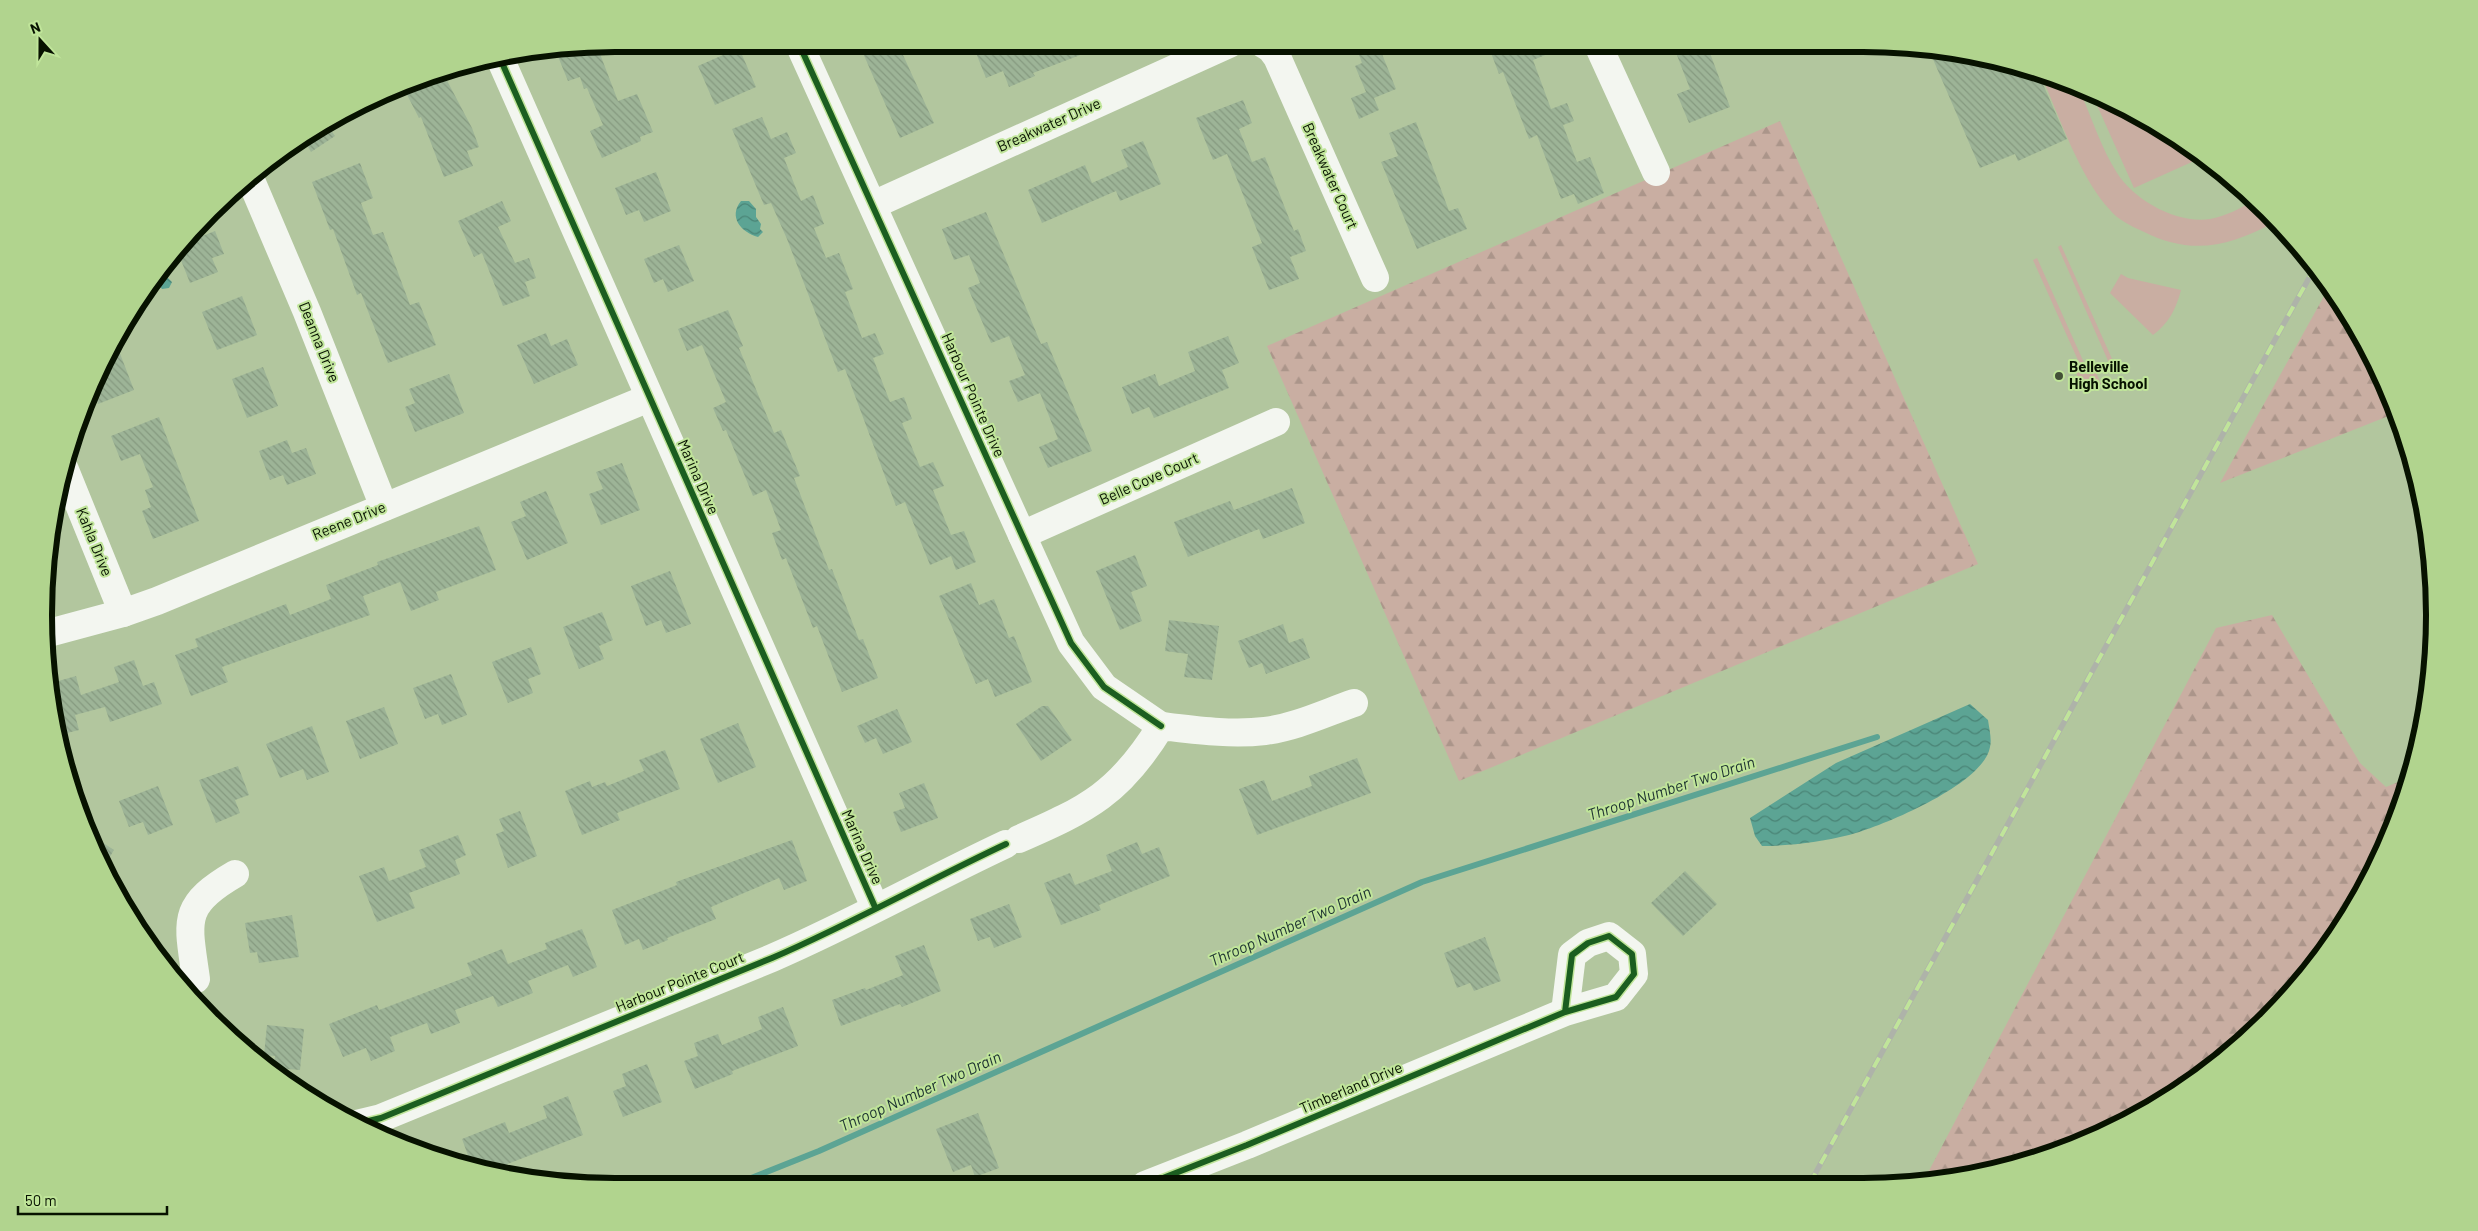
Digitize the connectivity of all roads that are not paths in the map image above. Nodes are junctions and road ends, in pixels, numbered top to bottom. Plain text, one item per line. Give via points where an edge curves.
1 (803, 52) edge
2 (1211, 52) edge
3 (1272, 52) edge
4 (1288, 52) edge
5 (1601, 52) edge
6 (502, 64) edge
7 (1284, 75) junction
8 (1656, 172) dead end
9 (253, 185) edge
10 (873, 205) junction
11 (1375, 278) dead end
12 (649, 398) junction
13 (1276, 422) dead end
14 (69, 481) edge
15 (384, 507) junction
16 (1022, 535) junction
17 (123, 613) junction
18 (53, 632) edge
19 (1354, 703) dead end
20 (1161, 726) junction
21 (235, 874) dead end
22 (876, 907) junction
23 (196, 979) dead end
24 (1565, 1012) dead end
25 (368, 1121) edge
26 (1161, 1178) edge

1 - 10 street, Harbour Pointe Drive
2 - 10 street, Breakwater Drive
3 - 7 street, Breakwater Court
4 - 7 street
5 - 8 street
6 - 12 street, Marina Drive
7 - 11 street, Breakwater Court
9 - 15 street, Deanna Drive
10 - 16 street, Harbour Pointe Drive
12 - 15 street, Reene Drive
12 - 22 street, Marina Drive
13 - 16 street, Belle Cove Court
14 - 17 street, Kahla Drive
15 - 17 street, Reene Drive
16 - 20 street, Harbour Pointe Drive via 1067,636 1090,670 1104,687
17 - 18 street, Reene Drive
19 - 20 street via 1266,731 1216,733
20 - 22 street, Harbour Pointe Court via 1146,751 1116,785 1071,816
21 - 23 street via 210,888 198,901 191,916
22 - 25 street, Harbour Pointe Court via 831,932 772,958
24 - 26 street, Timberland Drive via 1256,1142

